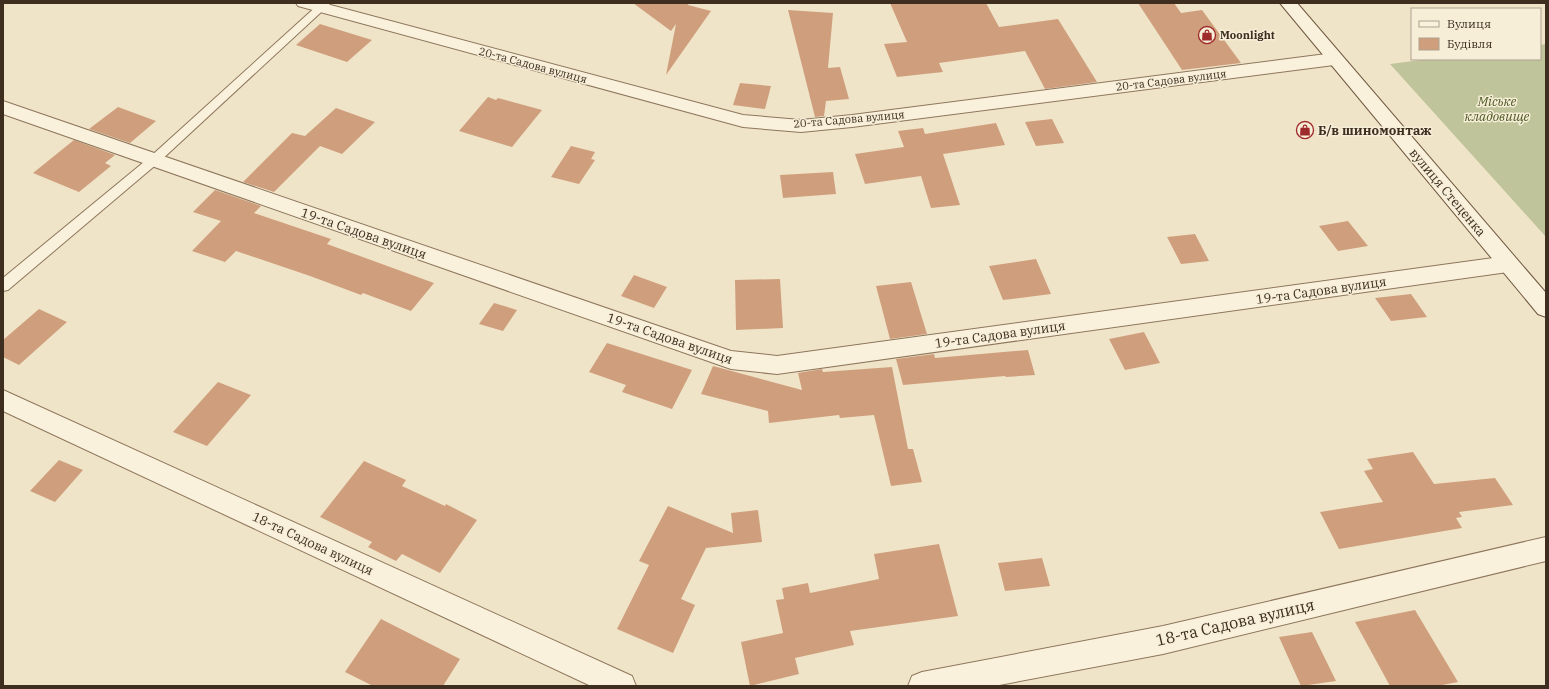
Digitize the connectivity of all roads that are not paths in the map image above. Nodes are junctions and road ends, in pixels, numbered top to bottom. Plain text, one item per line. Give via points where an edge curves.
1 (1288, 3) edge
2 (317, 5) edge
3 (1334, 59) junction
4 (3, 107) edge
5 (154, 160) junction
6 (1508, 264) junction
7 (3, 286) edge
8 (1546, 308) edge
9 (3, 400) edge
10 (1546, 549) edge
11 (622, 686) edge
12 (922, 686) edge

1 - 3 street, вулиця Стеценка
2 - 3 street, 20-та Садова вулиця via 743,121 801,126
2 - 5 lane
3 - 6 street, вулиця Стеценка
4 - 5 street, 19-та Садова вулиця
5 - 6 street, 19-та Садова вулиця via 731,360 777,365
5 - 7 lane
6 - 8 street, вулиця Стеценка
9 - 11 street, 18-та Садова вулиця
10 - 12 street, 18-та Садова вулиця via 1163,640

